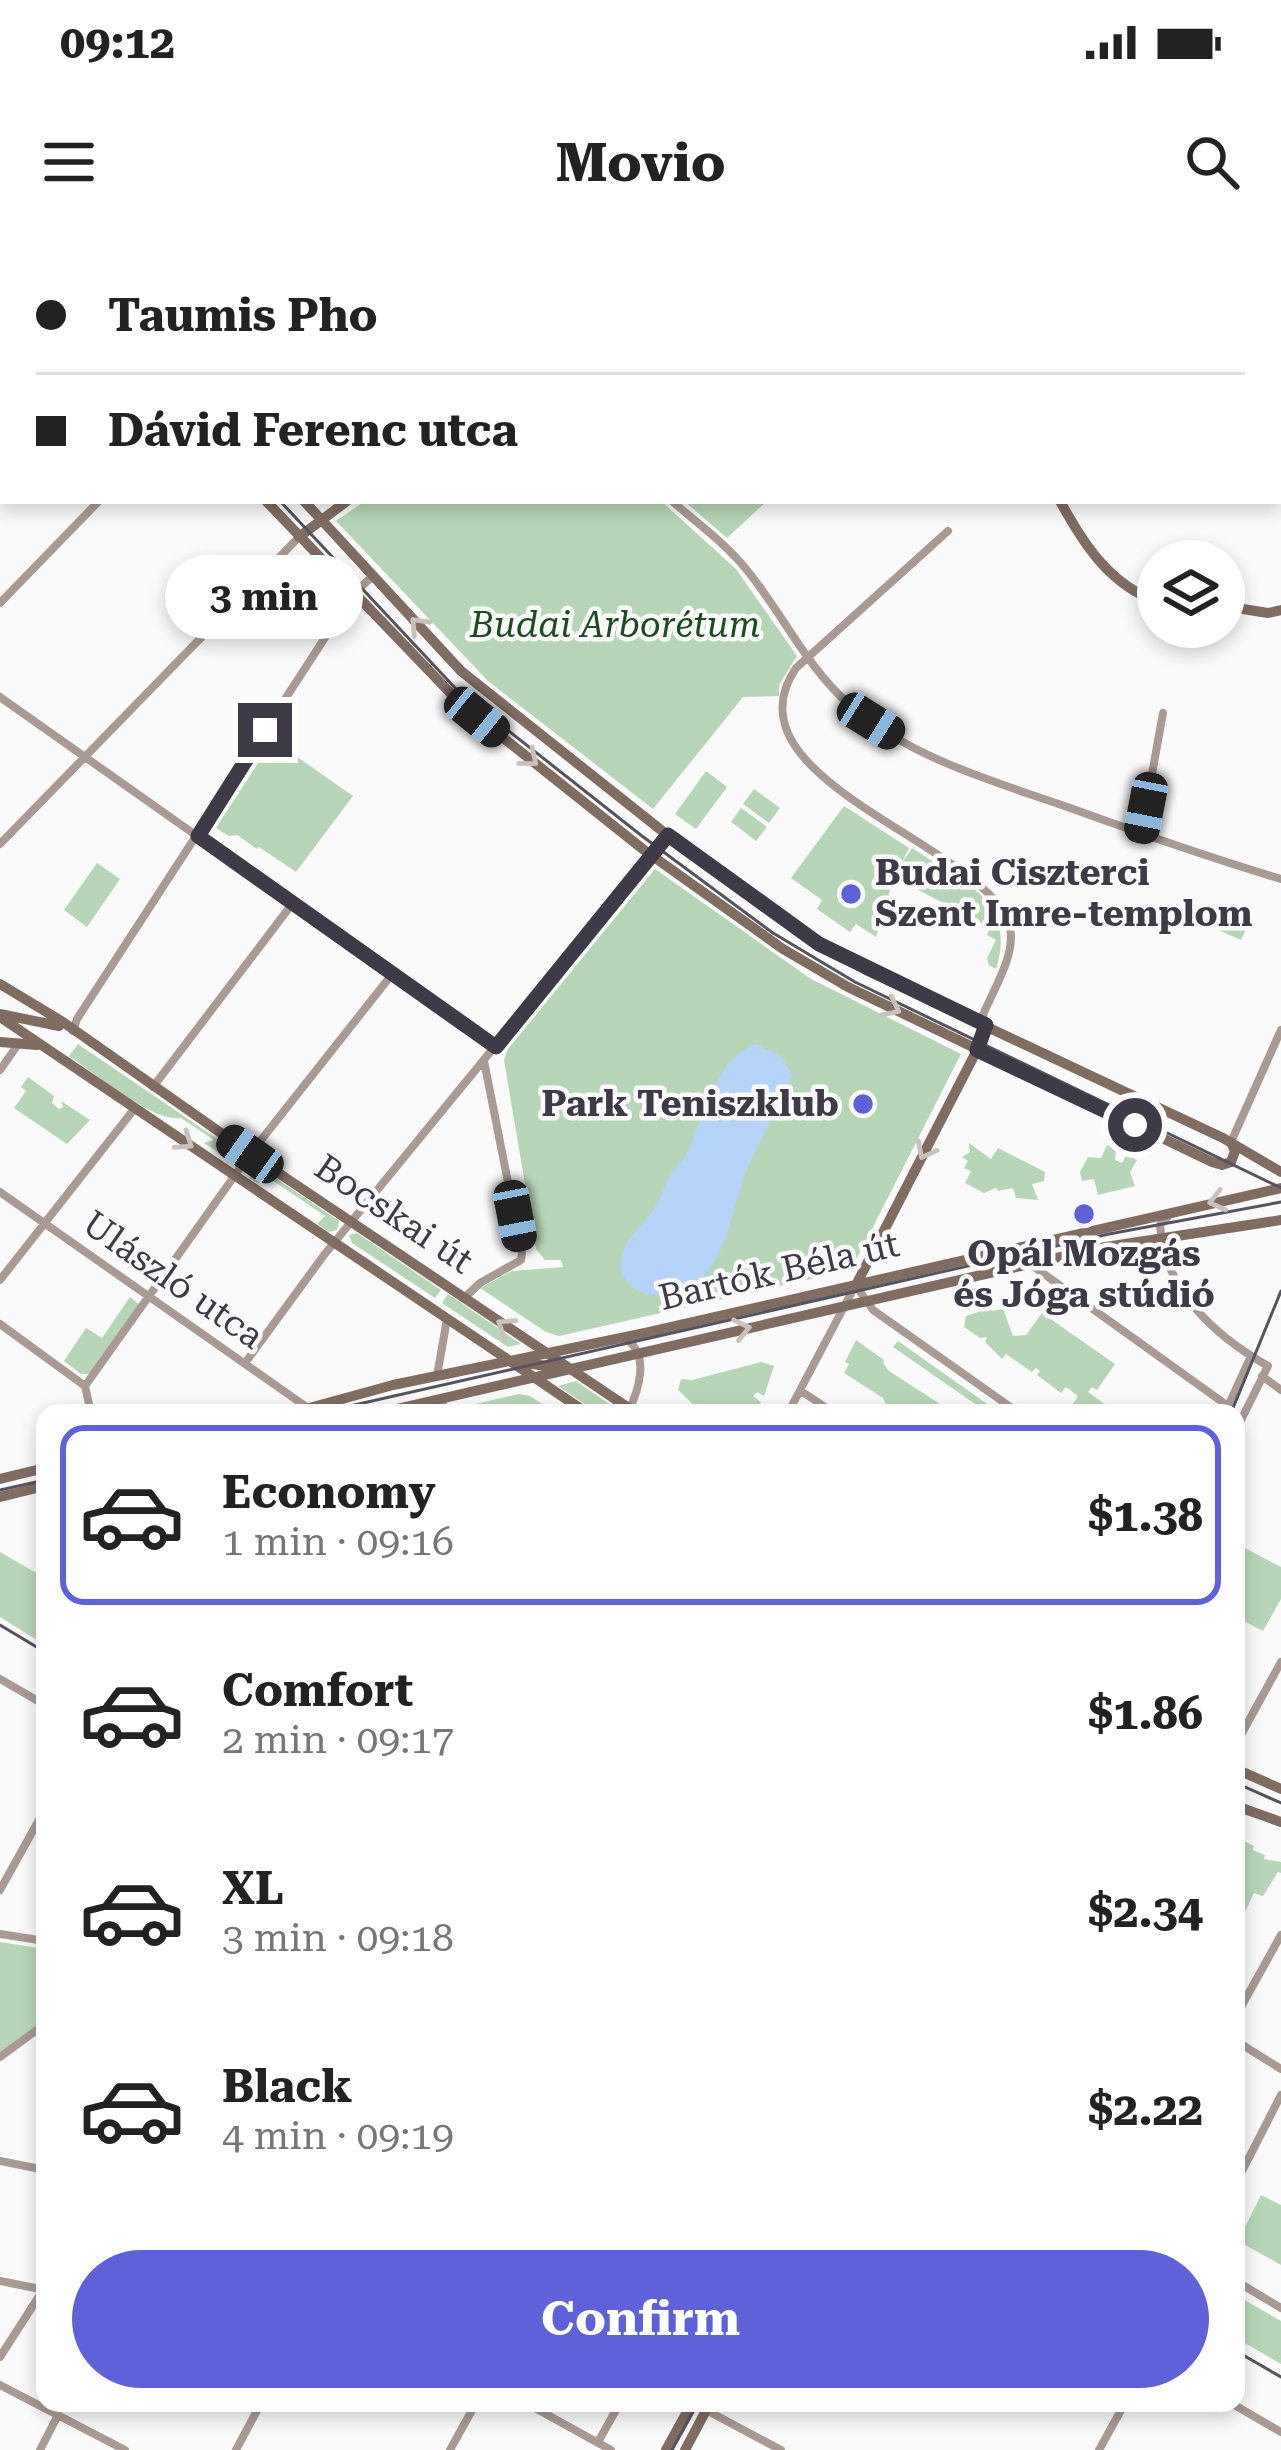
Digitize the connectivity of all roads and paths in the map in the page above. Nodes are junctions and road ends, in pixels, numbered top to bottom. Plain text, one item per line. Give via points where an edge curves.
1 (96, 504) edge
2 (269, 504) edge
3 (307, 504) edge
4 (343, 504) edge
5 (675, 504) edge
6 (1062, 504) edge
7 (321, 519) junction
8 (948, 531) dead end
9 (299, 537) junction
10 (373, 576) junction
11 (1137, 592) edge
12 (353, 593) junction
13 (0, 603) edge
14 (1245, 610) edge
15 (1281, 610) edge
16 (806, 658) junction
17 (0, 697) edge
18 (1163, 713) dead end
19 (86, 758) junction
20 (668, 835) junction
21 (1141, 835) junction
22 (198, 836) junction
23 (0, 844) edge
24 (652, 856) junction
25 (1281, 879) edge
26 (292, 904) junction
27 (393, 973) junction
28 (0, 984) edge
29 (0, 1016) edge
30 (986, 1025) junction
31 (1281, 1030) edge
32 (73, 1033) junction
33 (1, 1042) edge
34 (20, 1042) junction
35 (496, 1047) junction
36 (46, 1048) junction
37 (977, 1050) junction
38 (484, 1061) junction
39 (0, 1070) edge
40 (153, 1087) junction
41 (135, 1108) junction
42 (1232, 1142) junction
43 (250, 1154) junction
44 (1281, 1172) edge
45 (234, 1176) junction
46 (1281, 1187) edge
47 (0, 1192) edge
48 (1172, 1213) junction
49 (1281, 1220) edge
50 (351, 1222) junction
51 (44, 1223) junction
52 (1161, 1240) junction
53 (335, 1243) junction
54 (1030, 1264) junction
55 (0, 1280) edge
56 (856, 1285) junction
57 (148, 1297) junction
58 (464, 1298) junction
59 (865, 1300) junction
60 (844, 1305) junction
61 (448, 1318) junction
62 (0, 1324) edge
63 (622, 1337) junction
64 (639, 1352) junction
65 (547, 1354) junction
66 (1251, 1356) junction
67 (510, 1360) junction
68 (245, 1363) junction
69 (568, 1369) junction
70 (437, 1376) junction
71 (1262, 1376) junction
72 (536, 1378) junction
73 (85, 1386) junction
74 (1281, 1390) edge
75 (801, 1391) junction
76 (89, 1404) edge
77 (302, 1404) edge
78 (337, 1404) edge
79 (454, 1404) edge
80 (574, 1404) edge
81 (619, 1404) edge
82 (633, 1404) edge
83 (793, 1404) edge
84 (820, 1404) edge
85 (1007, 1404) edge
86 (1219, 1404) edge
87 (1230, 1404) edge
88 (1245, 1411) edge
89 (36, 1470) edge
90 (0, 1479) edge
91 (36, 1488) edge
92 (0, 1497) edge
93 (1281, 1662) edge
94 (0, 1679) edge
95 (36, 1700) edge
96 (1245, 1728) edge
97 (1245, 1773) edge
98 (1281, 1789) edge
99 (1245, 1809) edge
100 (1281, 1822) edge
101 (36, 1825) edge
102 (0, 1889) edge
103 (0, 1934) edge
104 (1281, 1934) edge
105 (36, 1940) edge
106 (1245, 2000) edge
107 (36, 2031) edge
108 (1245, 2046) edge
109 (0, 2057) edge
110 (1281, 2068) edge
111 (1281, 2095) edge
112 (0, 2162) edge
113 (1245, 2165) edge
114 (36, 2168) edge
115 (0, 2281) edge
116 (1245, 2286) edge
117 (36, 2288) edge
118 (36, 2302) edge
119 (1281, 2308) edge
120 (0, 2357) edge
121 (0, 2385) edge
122 (36, 2404) edge
123 (1245, 2411) edge
124 (52, 2412) edge
125 (256, 2412) edge
126 (471, 2412) edge
127 (543, 2412) edge
128 (615, 2412) edge
129 (687, 2412) edge
130 (705, 2412) edge
131 (718, 2412) edge
132 (1120, 2412) edge
133 (58, 2415) junction
134 (1281, 2432) edge
135 (598, 2442) junction
136 (40, 2450) edge
137 (125, 2450) edge
138 (236, 2450) edge
139 (450, 2450) edge
140 (611, 2450) edge
141 (666, 2450) edge
142 (685, 2450) edge
143 (781, 2450) edge
144 (1099, 2450) edge

1 - 13 street
2 - 9 main road
3 - 7 main road
4 - 7 main road
5 - 16 street via 745,568
6 - 11 main road via 1106,570
7 - 9 main road
7 - 10 main road
8 - 16 street
9 - 12 main road
9 - 19 street
10 - 12 street
20 -> 10 main road via 461,671
12 - 22 street
12 -> 24 main road via 443,688
14 - 15 main road
16 - 21 street via 852,707 926,754
16 - 30 street via 787,686 786,719 819,775 980,883 1004,909 1012,938
17 - 19 street
18 - 21 street
19 - 22 street
19 - 23 street
20 - 24 street
20 - 30 main road via 819,944
21 - 25 street
22 - 26 street
22 - 32 street
24 - 35 street
24 -> 37 main road via 808,965
26 - 27 street
26 - 40 street
27 - 35 street
27 - 43 street
28 - 32 main road, Bocskai út
29 - 32 main road
29 - 36 main road, Bocskai út
30 - 37 main road
30 - 42 main road
31 - 42 street
32 - 40 main road, Bocskai út
33 - 34 main road, Bocskai út
34 - 36 main road, Bocskai út
34 - 39 street
35 - 38 street
36 - 41 main road, Bocskai út
37 - 42 main road via 1222,1165 1233,1158
37 -> 56 main road
38 - 50 street
38 - 58 street via 521,1260
40 - 43 main road, Bocskai út
41 -> 45 main road, Bocskai út
41 - 51 street
42 - 44 main road
43 - 45 street
43 - 50 main road, Bocskai út
45 - 53 main road, Bocskai út
45 - 57 street
46 -> 48 main road, Bartók Béla út
47 - 51 street, Ulászló utca
48 - 52 street via 1160,1225
48 - 56 main road, Bartók Béla út
49 - 52 main road, Bartók Béla út
50 - 53 street
50 - 58 main road, Bocskai út
51 - 55 street
51 - 57 street, Ulászló utca
52 - 54 main road, Bartók Béla út
52 - 66 street via 1193,1305
53 - 61 main road, Bocskai út
53 - 68 street
54 - 59 main road, Bartók Béla út
54 - 86 street
56 - 59 street
56 - 60 street
56 - 63 main road, Bartók Béla út
57 - 68 street, Ulászló utca
57 - 73 street
65 -> 58 main road, Bocskai út
59 - 60 main road, Bartók Béla út
59 - 85 street
64 -> 60 main road, Bartók Béla út
60 - 75 street
61 - 67 main road, Bocskai út
61 - 70 street
62 - 73 street
63 - 64 street
63 - 65 main road, Bartók Béla út
64 - 69 main road, Bartók Béla út
64 - 82 street
65 - 67 main road, Bartók Béla út
65 - 69 main road, Bocskai út
66 - 71 street via 1268,1366
66 - 87 street
67 - 69 main road
67 - 70 main road, Bartók Béla út
67 - 72 main road, Bocskai út
68 - 77 street, Ulászló utca
69 - 72 main road, Bartók Béla út
69 - 81 main road, Bocskai út
70 - 78 main road, Bartók Béla út
71 - 74 street
71 - 88 street
72 - 79 main road, Bartók Béla út
72 - 80 main road, Bocskai út
73 - 76 street
75 - 83 street
75 - 84 street
89 - 90 main road
91 - 92 main road
93 - 96 street
94 - 95 street
97 - 98 main road
99 - 100 main road
101 - 102 street
103 - 105 street
104 - 106 street
107 - 109 street
108 - 110 street
111 - 113 street
112 - 114 street
115 - 117 street
116 - 119 street
118 - 120 street
121 - 122 street
123 - 134 street
124 - 133 street
125 - 138 street
126 - 139 street
127 - 135 street
128 - 135 street
129 - 141 main road
130 - 142 main road
131 - 143 street
132 - 144 street
133 - 136 street
133 - 137 street
135 - 140 street

